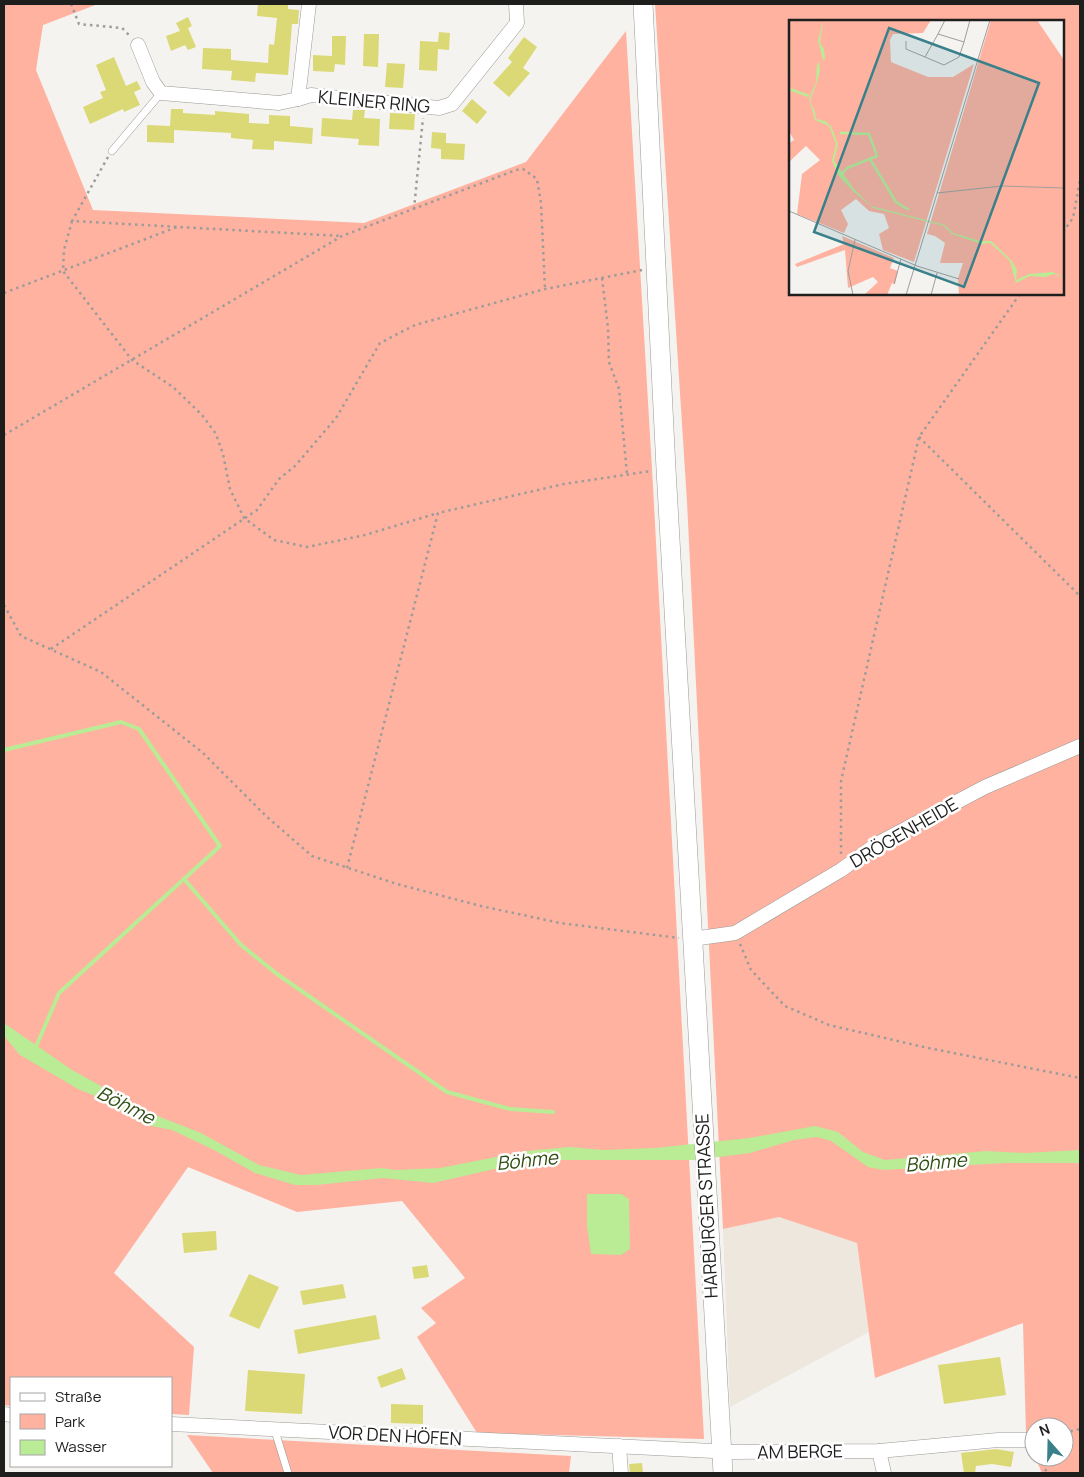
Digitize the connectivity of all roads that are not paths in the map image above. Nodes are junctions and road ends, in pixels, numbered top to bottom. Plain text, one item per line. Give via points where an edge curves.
1 (309, 4) edge
2 (516, 4) edge
3 (643, 4) edge
4 (138, 45) road end
5 (161, 93) junction
6 (298, 99) junction
7 (112, 151) road end
8 (1080, 746) edge
9 (692, 940) junction
10 (172, 1424) edge
11 (275, 1431) junction
12 (1024, 1440) edge
13 (619, 1446) junction
14 (879, 1451) junction
15 (721, 1452) junction
16 (288, 1473) edge
17 (621, 1473) edge
18 (722, 1473) edge
19 (884, 1473) edge

1 - 6 street, KLEINER RING
2 - 6 street, KLEINER RING via 518,22 452,104 439,108 311,95
3 - 9 main road, HARBURGER STRASSE
4 - 5 street
5 - 6 street via 279,103
5 - 7 lane
8 - 9 street, DRÖGENHEIDE via 985,787 876,844 841,870 735,933
9 - 15 main road, HARBURGER STRASSE
10 - 11 street, VOR DEN HÖFEN
11 - 13 street, VOR DEN HÖFEN
11 - 16 lane
12 - 14 street, AM BERGE
13 - 15 street, VOR DEN HÖFEN
13 - 17 street
14 - 15 street, AM BERGE
14 - 19 street
15 - 18 main road, HARBURGER STRASSE

